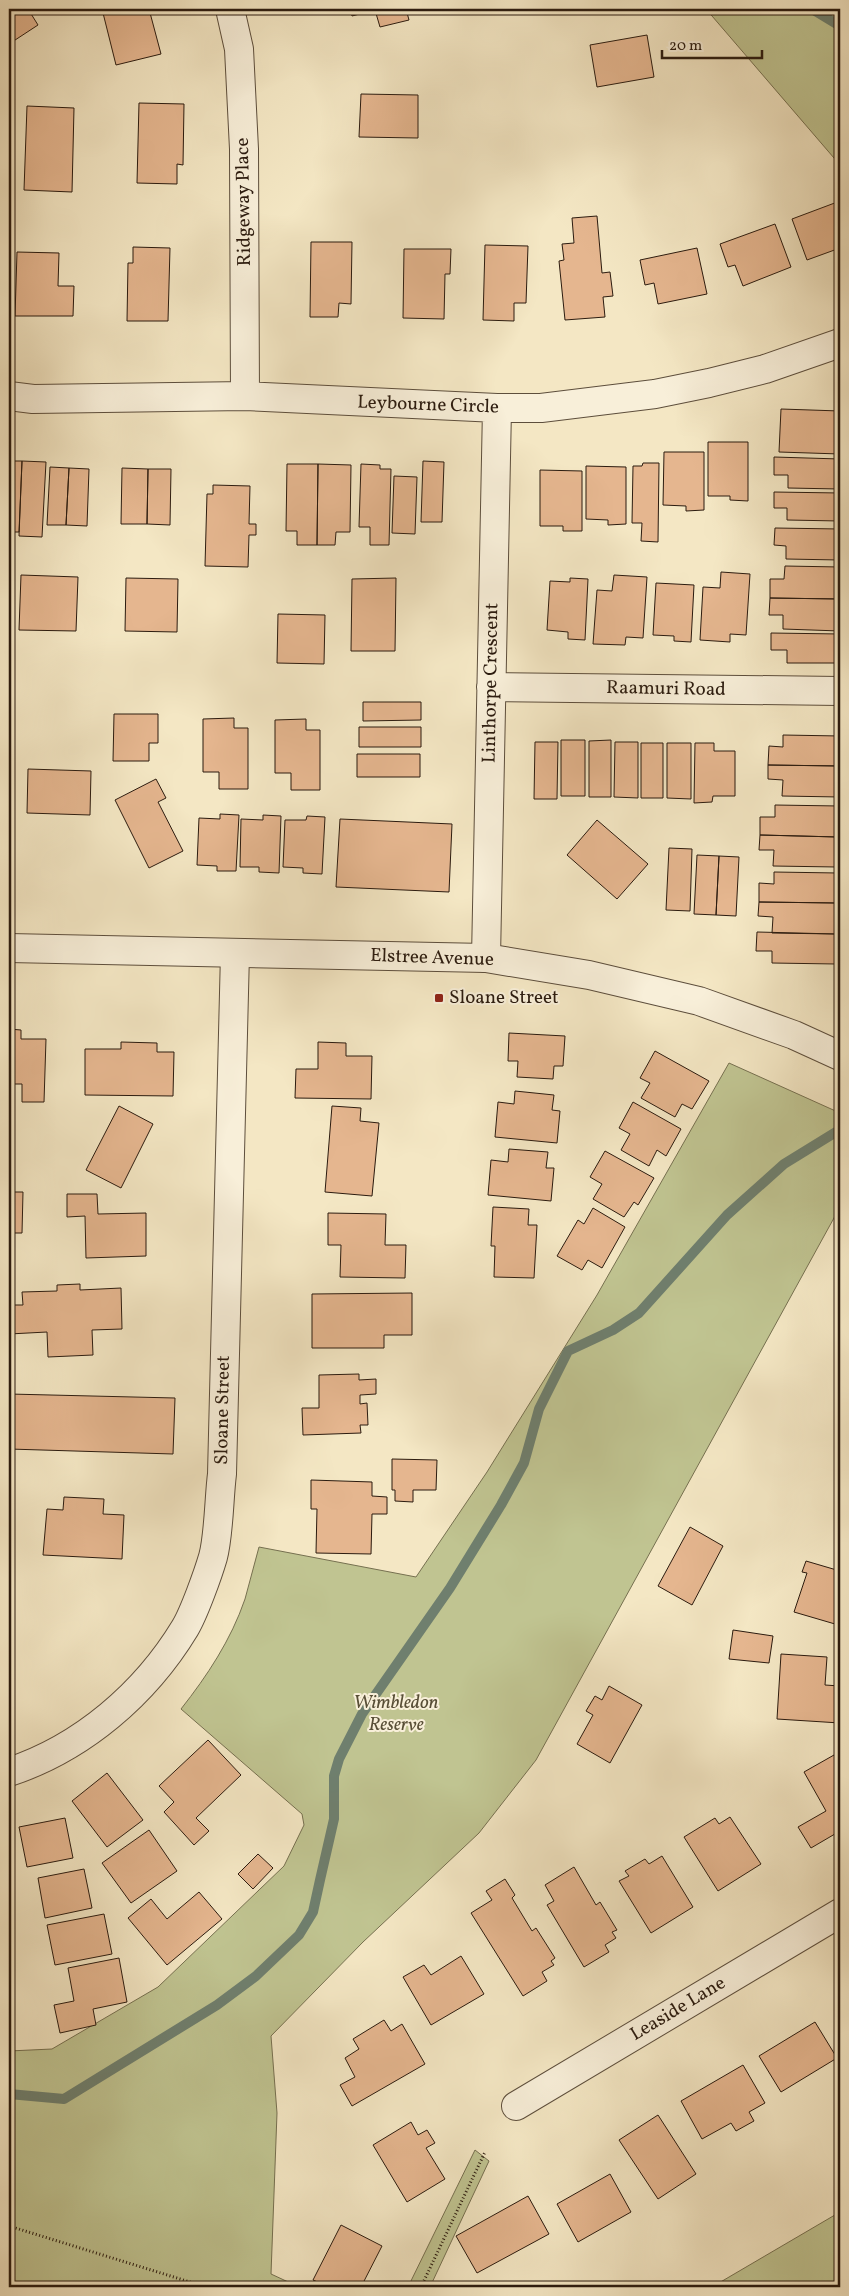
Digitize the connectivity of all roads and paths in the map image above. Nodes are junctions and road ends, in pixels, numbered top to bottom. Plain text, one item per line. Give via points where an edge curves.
1 (230, 9) edge
2 (840, 343) edge
3 (9, 396) edge
4 (244, 396) junction
5 (497, 408) junction
6 (491, 687) junction
7 (840, 691) edge
8 (9, 948) edge
9 (235, 953) junction
10 (486, 958) junction
11 (840, 1056) edge
12 (9, 1772) edge
13 (840, 1913) edge
14 (516, 2106) dead end
15 (485, 2152) dead end
16 (9, 2226) edge
17 (206, 2287) edge
18 (421, 2287) edge

1 - 4 street, Ridgeway Place via 239,49 244,149
2 - 5 street, Leybourne Circle via 764,369 655,394 541,408
3 - 4 street, Leybourne Circle via 33,399
4 - 5 street, Leybourne Circle
5 - 6 street, Linthorpe Crescent
6 - 7 street, Raamuri Road
6 - 10 street, Linthorpe Crescent
8 - 9 street, Elstree Avenue
9 - 10 street, Elstree Avenue
9 - 12 street, Sloane Street via 222,1474 213,1556 186,1626 167,1654 127,1700 85,1735 45,1759
10 - 11 street, Elstree Avenue via 589,975 699,1001 794,1035
13 - 14 street, Leaside Lane
15 - 18 path
16 - 17 path

